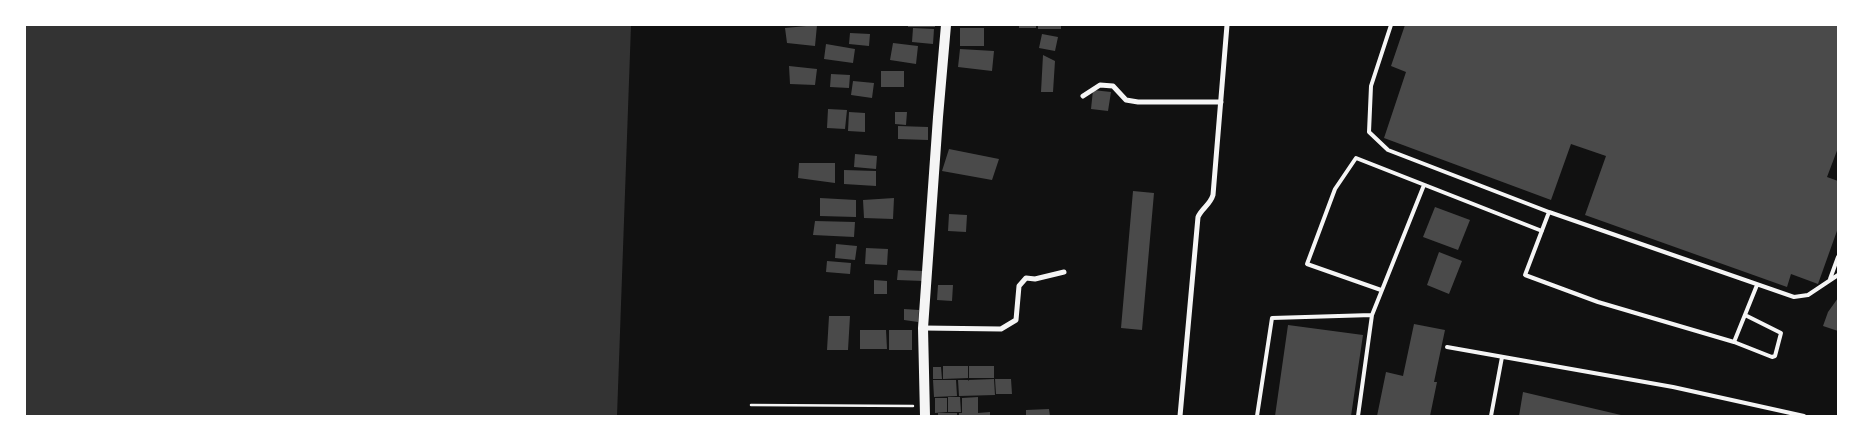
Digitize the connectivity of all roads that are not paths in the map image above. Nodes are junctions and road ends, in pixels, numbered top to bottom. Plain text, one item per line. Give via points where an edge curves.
1 (946, 25) edge
2 (1227, 25) edge
3 (1391, 25) edge
4 (1083, 96) dead end
5 (1221, 102) junction
6 (1424, 185) junction
7 (1549, 212) junction
8 (1542, 231) junction
9 (1838, 258) edge
10 (1064, 272) dead end
11 (1838, 275) edge
12 (1830, 279) junction
13 (1757, 284) junction
14 (1381, 290) junction
15 (1372, 315) junction
16 (1745, 315) junction
17 (923, 328) junction
18 (1734, 342) junction
19 (1447, 347) dead end
20 (1502, 357) junction
21 (925, 411) edge
22 (1180, 416) edge
23 (1256, 416) edge
24 (1358, 416) edge
25 (1491, 416) edge
26 (1804, 416) edge

1 - 17 main road
2 - 5 street
3 - 7 lane via 1371,86 1369,132 1388,150
4 - 5 street via 1100,85 1113,86 1126,100 1138,102
5 - 22 street via 1213,195 1198,217
6 - 8 lane
6 - 14 lane
6 - 14 lane via 1356,158 1335,188 1307,264
7 - 8 lane
7 - 13 lane
8 - 18 lane via 1525,275 1605,304
9 - 12 lane
10 - 17 street via 1026,278 1019,286 1016,320 1001,329
11 - 12 lane
12 - 13 lane via 1808,295 1794,297
13 - 16 lane
14 - 15 lane
15 - 23 lane via 1272,318
15 - 24 lane
16 - 18 lane
16 - 18 lane via 1781,333 1775,356
17 - 21 main road
19 - 20 lane
20 - 25 lane
20 - 26 lane via 1673,387

